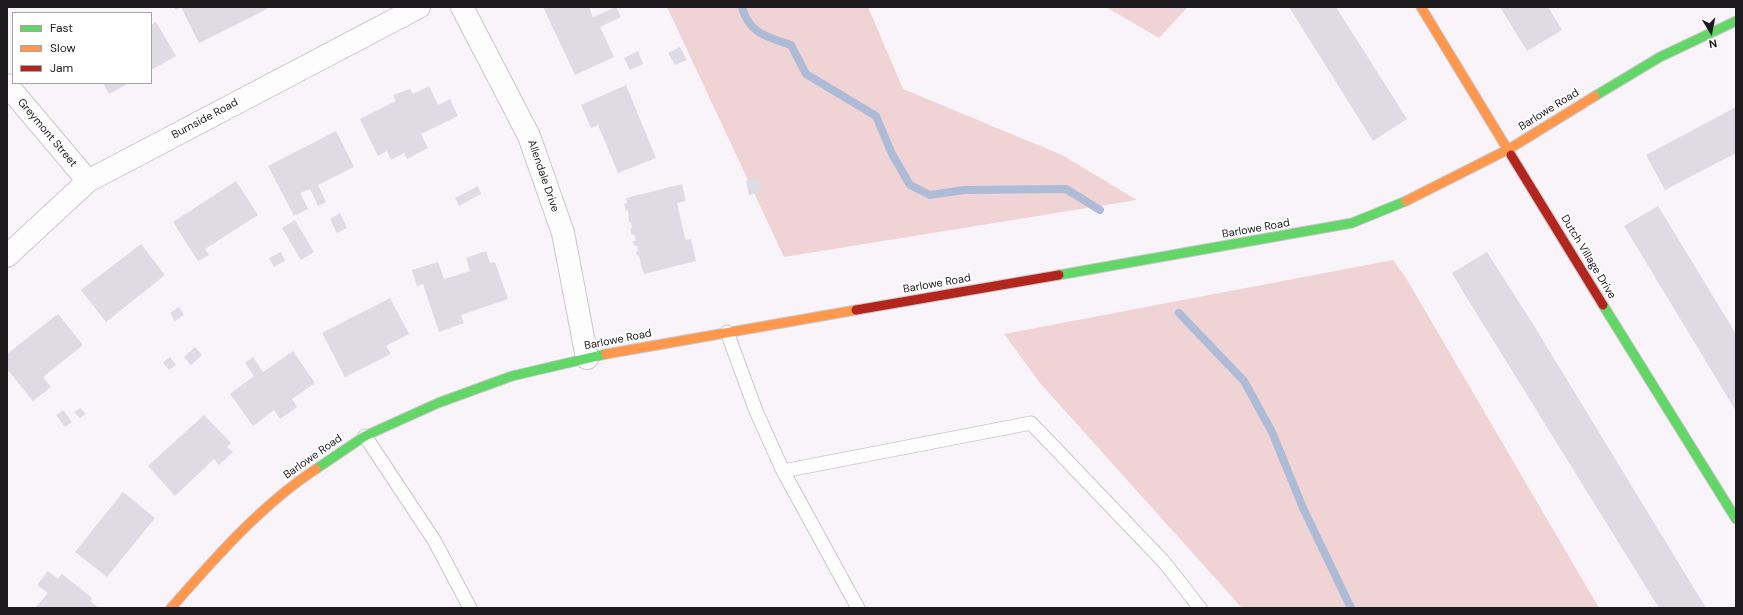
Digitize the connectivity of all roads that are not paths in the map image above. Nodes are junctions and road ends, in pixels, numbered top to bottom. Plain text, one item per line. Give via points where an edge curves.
1 (419, 7) edge
2 (462, 7) edge
3 (1421, 7) edge
4 (1736, 21) edge
5 (7, 85) edge
6 (1509, 149) junction
7 (88, 181) junction
8 (7, 256) edge
9 (728, 332) junction
10 (587, 358) junction
11 (365, 436) junction
12 (783, 471) junction
13 (1736, 519) edge
14 (171, 608) edge
15 (470, 608) edge
16 (858, 608) edge
17 (1200, 608) edge

1 - 7 street, Burnside Road
2 - 10 street, Allendale Drive via 530,136 563,233
3 - 6 street, Dutch Village Drive
4 - 6 street, Barlowe Road via 1660,57
5 - 7 street, Greymont Street
6 - 9 street, Barlowe Road via 1402,203 1352,223 1216,249
6 - 13 street, Dutch Village Drive via 1662,403
7 - 8 street, Burnside Road
9 - 10 street, Barlowe Road
9 - 12 lane via 756,411
10 - 11 street, Barlowe Road via 497,382 438,403
11 - 14 street, Barlowe Road via 299,480 238,533
11 - 15 lane via 434,540
12 - 16 lane
12 - 17 lane via 1031,423 1164,562

